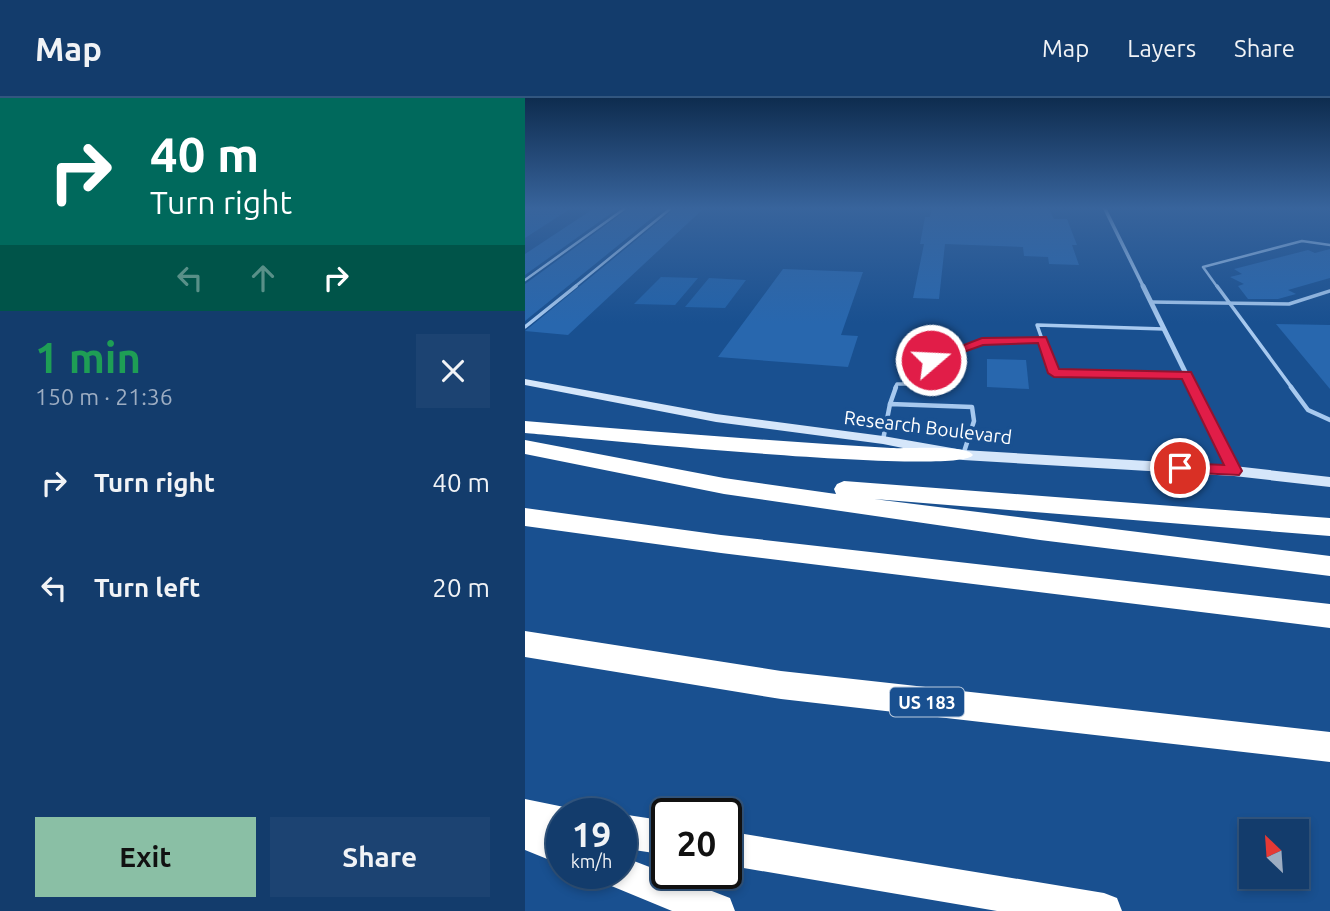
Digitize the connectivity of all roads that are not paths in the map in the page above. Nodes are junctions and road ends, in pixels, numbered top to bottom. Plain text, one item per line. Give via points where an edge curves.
1 (571, 247) edge
2 (623, 247) edge
3 (1124, 247) edge
4 (1279, 247) edge
5 (525, 280) edge
6 (1330, 291) edge
7 (1151, 302) junction
8 (1231, 303) junction
9 (525, 327) edge
10 (1164, 329) junction
11 (1042, 340) junction
12 (1187, 375) junction
13 (525, 382) edge
14 (890, 404) junction
15 (1330, 420) edge
16 (525, 427) edge
17 (883, 440) junction
18 (525, 447) edge
19 (963, 455) junction
20 (641, 470) junction
21 (1234, 471) junction
22 (1330, 482) edge
23 (525, 517) edge
24 (1330, 527) edge
25 (1330, 566) edge
26 (1330, 616) edge
27 (525, 644) edge
28 (1330, 747) edge
29 (525, 815) edge
30 (546, 818) edge
31 (525, 833) edge
32 (546, 842) edge
33 (742, 851) edge
34 (637, 879) edge
35 (717, 911) edge
36 (1104, 911) edge

1 - 5 lane
2 - 9 lane
3 - 7 street
4 - 8 lane via 1203,267
6 - 8 lane via 1289,304
7 - 8 lane
7 - 10 street
8 - 15 lane via 1308,410
10 - 11 lane via 1037,325
10 - 12 street
11 - 12 lane via 1054,373
11 - 14 lane via 982,342 931,360 927,384 897,384
12 - 21 street
13 - 17 main road, Research Boulevard via 716,418
14 - 17 lane
14 - 19 lane via 972,407 974,421
16 - 19 highway via 768,448
17 - 19 main road, Research Boulevard
18 - 20 highway
19 - 21 main road, Research Boulevard
20 - 24 highway
20 - 25 highway via 1039,531
21 - 22 main road, Research Boulevard
23 - 26 highway
27 - 28 highway, US 183 via 782,685
29 - 30 highway
31 - 32 highway
33 - 36 highway
34 - 35 highway

